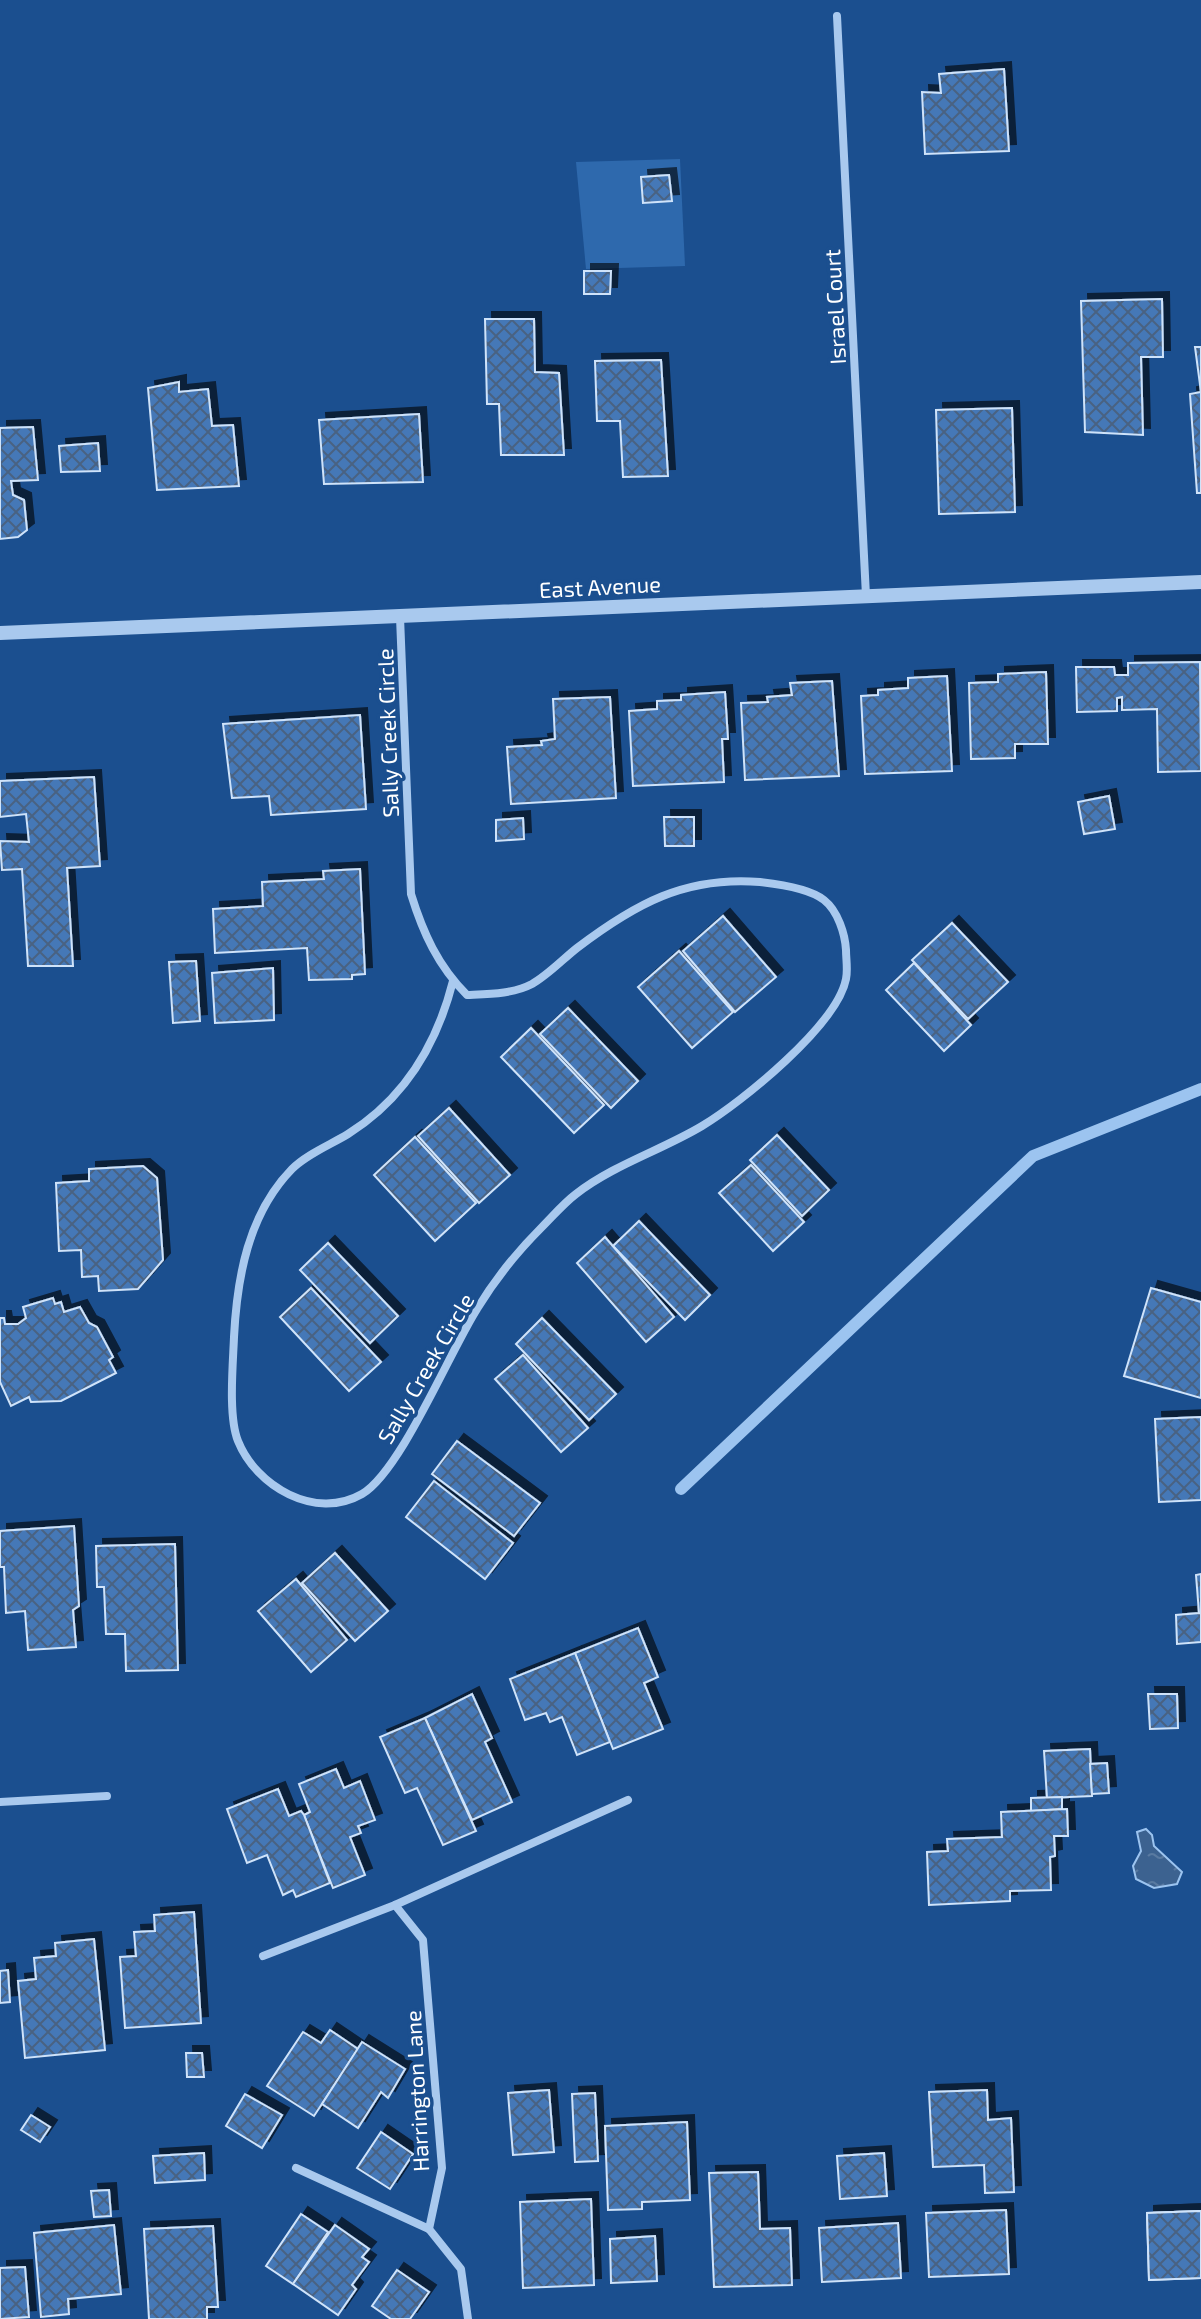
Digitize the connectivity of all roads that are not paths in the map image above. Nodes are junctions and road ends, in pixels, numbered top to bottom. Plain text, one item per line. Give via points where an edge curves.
1 (837, 16) dead end
2 (1201, 582) edge
3 (866, 596) junction
4 (400, 617) junction
5 (0, 633) edge
6 (453, 981) junction
7 (107, 1796) dead end
8 (628, 1800) dead end
9 (0, 1802) edge
10 (395, 1905) junction
11 (263, 1956) dead end
12 (296, 2168) dead end
13 (429, 2229) junction
14 (468, 2319) edge

1 - 3 street, Israel Court
2 - 3 street, East Avenue
3 - 4 street, East Avenue
4 - 5 street, East Avenue
4 - 6 street, Sally Creek Circle via 411,894 424,936
6 - 6 street, Sally Creek Circle via 467,995 508,992 533,983 649,899 737,880 780,884 824,900 845,933 846,980 827,1020 706,1124 577,1193 537,1231 477,1308 380,1479 345,1501 325,1503 284,1494 252,1469 235,1436 234,1332 247,1247 293,1168 385,1107 416,1069 446,1012
7 - 9 street
8 - 10 street
10 - 11 street
10 - 13 street, Harrington Lane via 423,1940 442,2168
12 - 13 street
13 - 14 street via 461,2269

